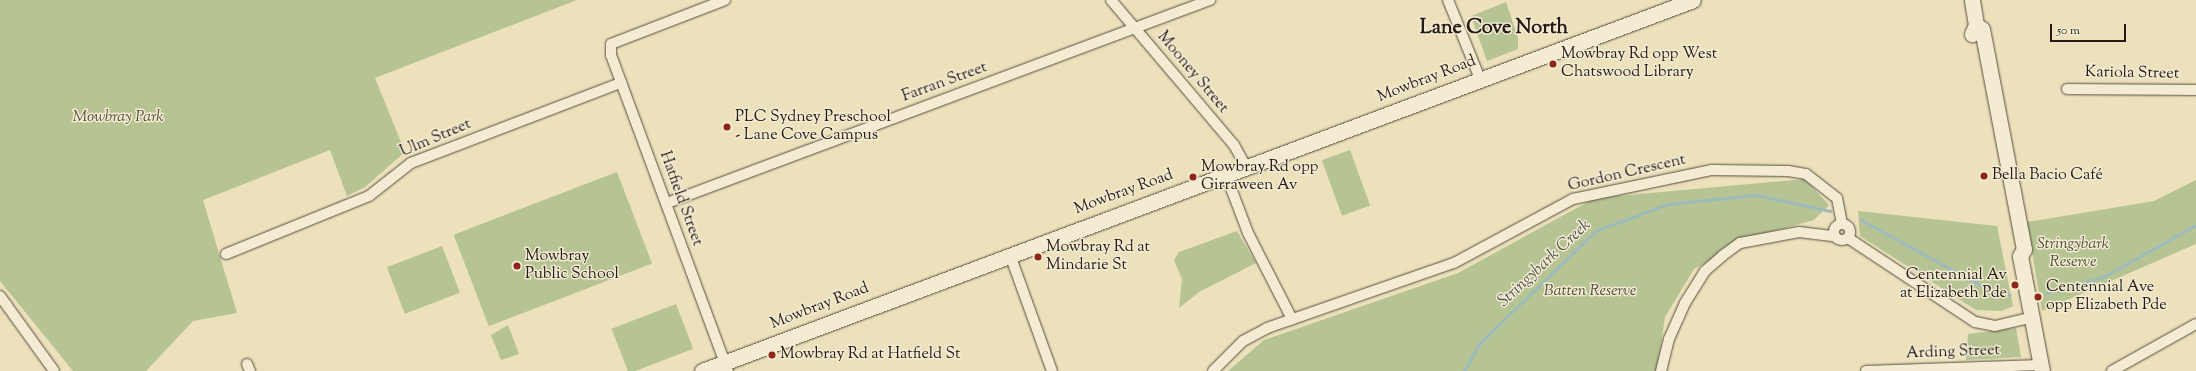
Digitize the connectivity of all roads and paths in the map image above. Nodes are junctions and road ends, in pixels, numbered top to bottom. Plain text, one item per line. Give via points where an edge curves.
1 (725, 0) edge
2 (1111, 0) edge
3 (1210, 0) edge
4 (1448, 0) edge
5 (1693, 0) edge
6 (1972, 0) edge
7 (1135, 28) junction
8 (1480, 79) junction
9 (621, 83) junction
10 (2067, 89) dead end
11 (2196, 90) edge
12 (1246, 168) junction
13 (1226, 175) junction
14 (667, 203) junction
15 (1842, 224) junction
16 (1834, 236) junction
17 (1848, 238) junction
18 (226, 254) dead end
19 (1010, 255) junction
20 (0, 296) edge
21 (2031, 318) junction
22 (1292, 319) junction
23 (2196, 324) edge
24 (727, 367) edge
25 (2041, 368) edge
26 (54, 371) edge
27 (702, 371) edge
28 (1052, 371) edge
29 (1213, 371) edge
30 (1661, 371) edge
31 (1866, 371) edge
32 (2112, 371) edge

1 - 9 street, Hatfield Street via 611,44
2 - 7 street, Mooney Street
3 - 7 street, Farran Street
4 - 8 street
5 - 8 main road, Mowbray Road
6 - 21 main road via 1976,25 1972,31 2014,251 2020,256
7 - 12 street, Mooney Street via 1234,145
7 - 14 street, Farran Street
8 - 12 main road, Mowbray Road
9 - 14 street, Hatfield Street
9 - 18 street, Ulm Street via 411,163 369,196
10 - 11 street, Kariola Street
12 - 13 main road, Mowbray Road
13 - 19 main road, Mowbray Road
13 - 22 street via 1248,233
14 - 24 street, Hatfield Street
15 - 16 street via 1835,228
15 - 17 street via 1849,229
15 - 22 street, Gordon Crescent via 1837,198 1806,174 1712,170 1573,199 1454,263
16 - 17 street via 1840,241
16 - 30 street via 1799,232 1740,243 1722,256 1705,271 1685,302 1669,339
17 - 21 street via 1975,322 1995,326
19 - 24 main road, Mowbray Road
19 - 28 street
20 - 26 street
21 - 25 main road
22 - 29 street, Gordon Crescent via 1243,341
23 - 32 street
24 - 27 main road, Mowbray Road
25 - 31 street, Arding Street

